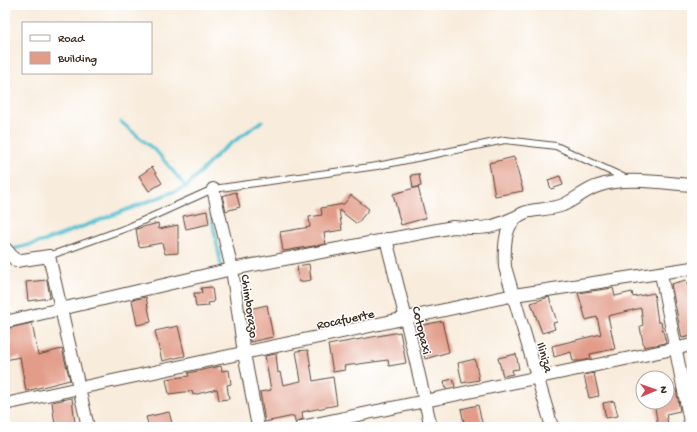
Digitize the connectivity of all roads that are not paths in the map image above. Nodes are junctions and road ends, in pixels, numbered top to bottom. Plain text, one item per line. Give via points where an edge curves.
1 (633, 182) junction
2 (692, 186) edge
3 (213, 189) junction
4 (524, 213) junction
5 (386, 239) junction
6 (5, 248) edge
7 (49, 256) junction
8 (692, 268) edge
9 (232, 269) junction
10 (661, 274) junction
11 (514, 295) junction
12 (61, 309) junction
13 (406, 319) junction
14 (5, 322) edge
15 (692, 345) edge
16 (676, 349) junction
17 (244, 353) junction
18 (537, 379) junction
19 (79, 388) junction
20 (425, 401) junction
21 (5, 404) edge
22 (88, 427) edge
23 (258, 427) edge
24 (301, 427) edge
25 (431, 427) edge
26 (552, 427) edge
27 (691, 427) edge

1 - 2 street
1 - 3 lane via 556,146 505,140 377,166
1 - 4 street via 599,185 563,205
3 - 7 lane via 129,227
3 - 9 street, Chimborazo
4 - 5 street via 499,225 479,230 453,228
4 - 11 street, Iliniza via 513,222 504,243 505,267
5 - 9 street
5 - 13 street, Cotopaxi
6 - 7 street via 16,261
7 - 12 street
8 - 10 street, Rocafuerte
9 - 12 street
9 - 17 street, Chimborazo
10 - 11 street, Rocafuerte
10 - 16 street
11 - 13 street, Rocafuerte
11 - 18 street, Iliniza
12 - 14 street
12 - 19 street
13 - 17 street, Rocafuerte
13 - 20 street, Cotopaxi
15 - 16 street
16 - 18 street
16 - 27 street
17 - 19 street, Rocafuerte
17 - 23 street, Chimborazo
18 - 20 street
18 - 26 street, Iliniza
19 - 21 street, Rocafuerte
19 - 22 street
20 - 24 street
20 - 25 street, Cotopaxi

